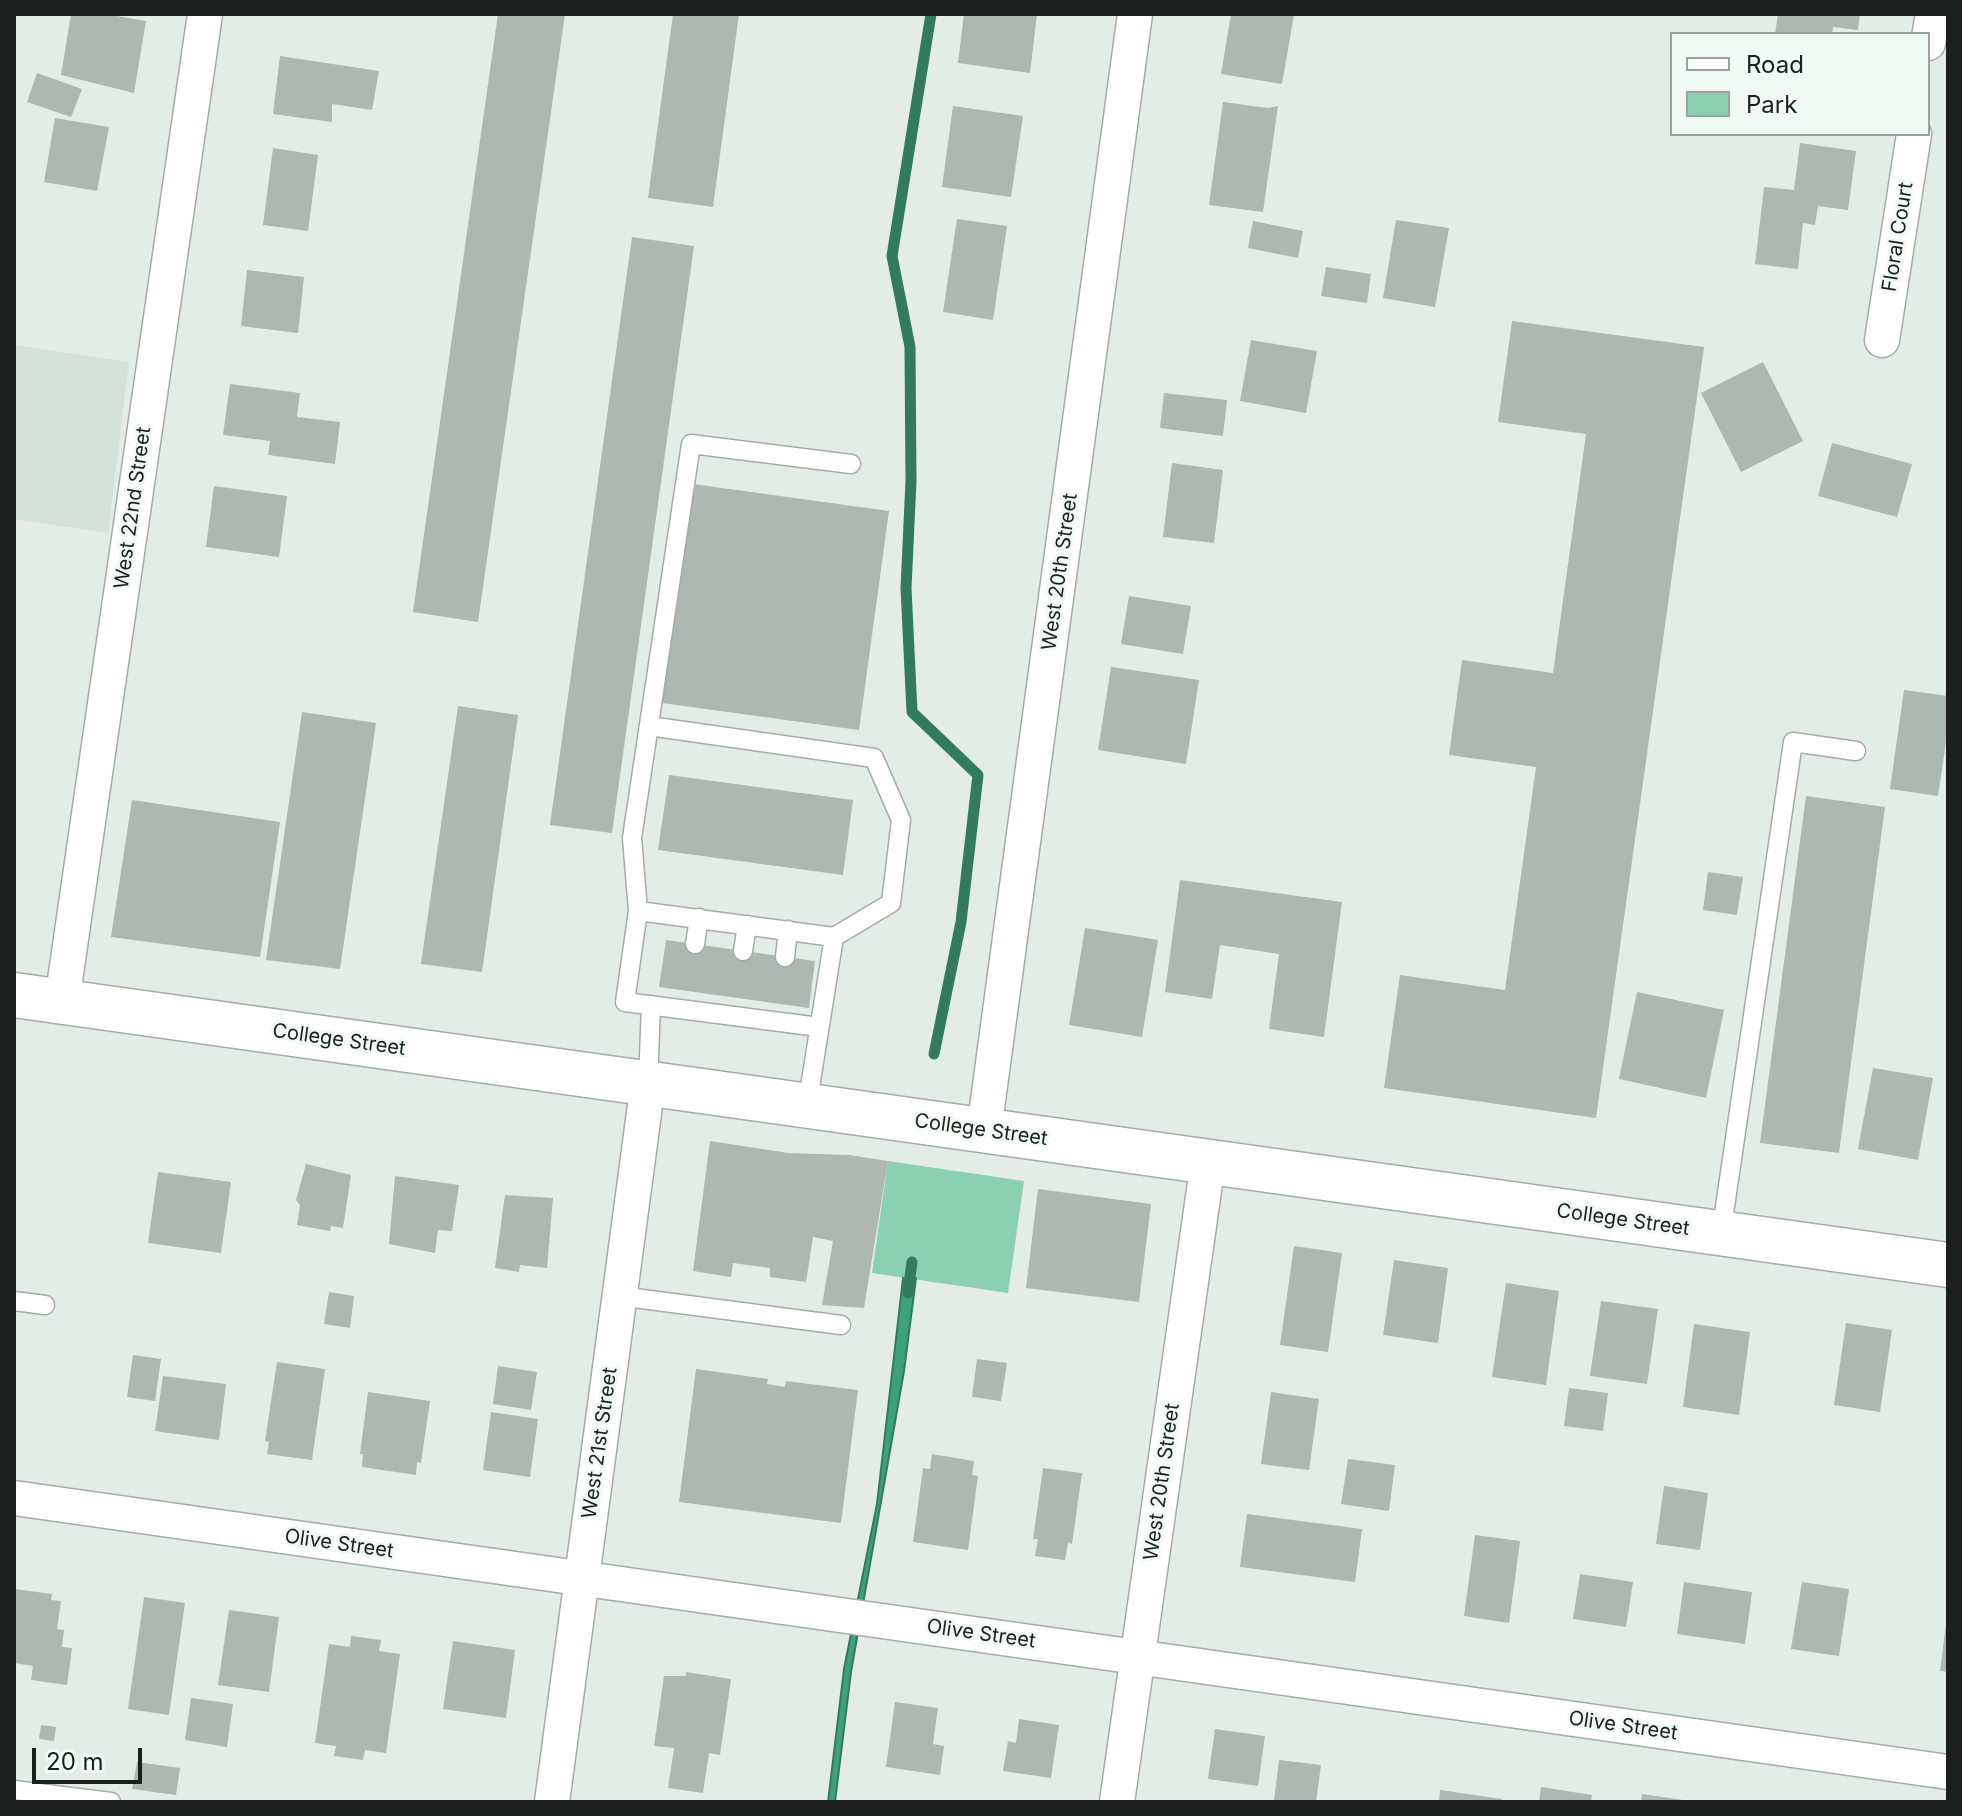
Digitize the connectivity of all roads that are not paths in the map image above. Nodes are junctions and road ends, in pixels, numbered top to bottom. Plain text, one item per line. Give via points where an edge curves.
1 (205, 14) edge
2 (1135, 14) edge
3 (1914, 136) edge
4 (1882, 340) dead end
5 (851, 464) dead end
6 (649, 726) junction
7 (1856, 751) dead end
8 (638, 911) junction
9 (699, 918) junction
10 (747, 925) junction
11 (788, 930) junction
12 (834, 937) junction
13 (695, 944) dead end
14 (743, 951) dead end
15 (785, 957) dead end
16 (688, 991) dead end
17 (14, 995) edge
18 (62, 1001) junction
19 (651, 1005) junction
20 (685, 1010) junction
21 (819, 1027) junction
22 (648, 1083) junction
23 (807, 1106) junction
24 (984, 1130) junction
25 (1208, 1162) junction
26 (1721, 1234) junction
27 (1948, 1265) edge
28 (619, 1296) junction
29 (14, 1301) edge
30 (45, 1305) dead end
31 (841, 1325) dead end
32 (14, 1498) edge
33 (582, 1578) junction
34 (1137, 1656) junction
35 (1948, 1772) edge
36 (14, 1790) edge
37 (111, 1802) edge
38 (552, 1802) edge
39 (1117, 1802) edge

1 - 18 street, West 22nd Street
2 - 24 street, West 20th Street
3 - 4 street, Floral Court
5 - 6 lane via 691,444
6 - 8 lane via 632,838
6 - 12 lane via 874,758 901,820 891,903
7 - 26 lane via 1793,742
8 - 9 lane
8 - 19 lane via 625,1002
9 - 10 lane
9 - 13 lane
10 - 11 lane
10 - 14 lane
11 - 12 lane
11 - 15 lane
12 - 21 lane
16 - 20 lane
17 - 18 street, College Street
18 - 22 street, College Street
19 - 20 lane
19 - 22 lane
20 - 21 lane via 735,1007 777,1012
21 - 23 lane
22 - 23 street, College Street
22 - 28 street, West 21st Street
23 - 24 street, College Street
24 - 25 street, College Street
25 - 26 street, College Street
25 - 34 street, West 20th Street
26 - 27 street, College Street
28 - 31 lane
28 - 33 street, West 21st Street
29 - 30 lane
32 - 33 street, Olive Street
33 - 34 street, Olive Street
33 - 38 street, West 21st Street
34 - 35 street, Olive Street
34 - 39 street, West 20th Street
36 - 37 lane

